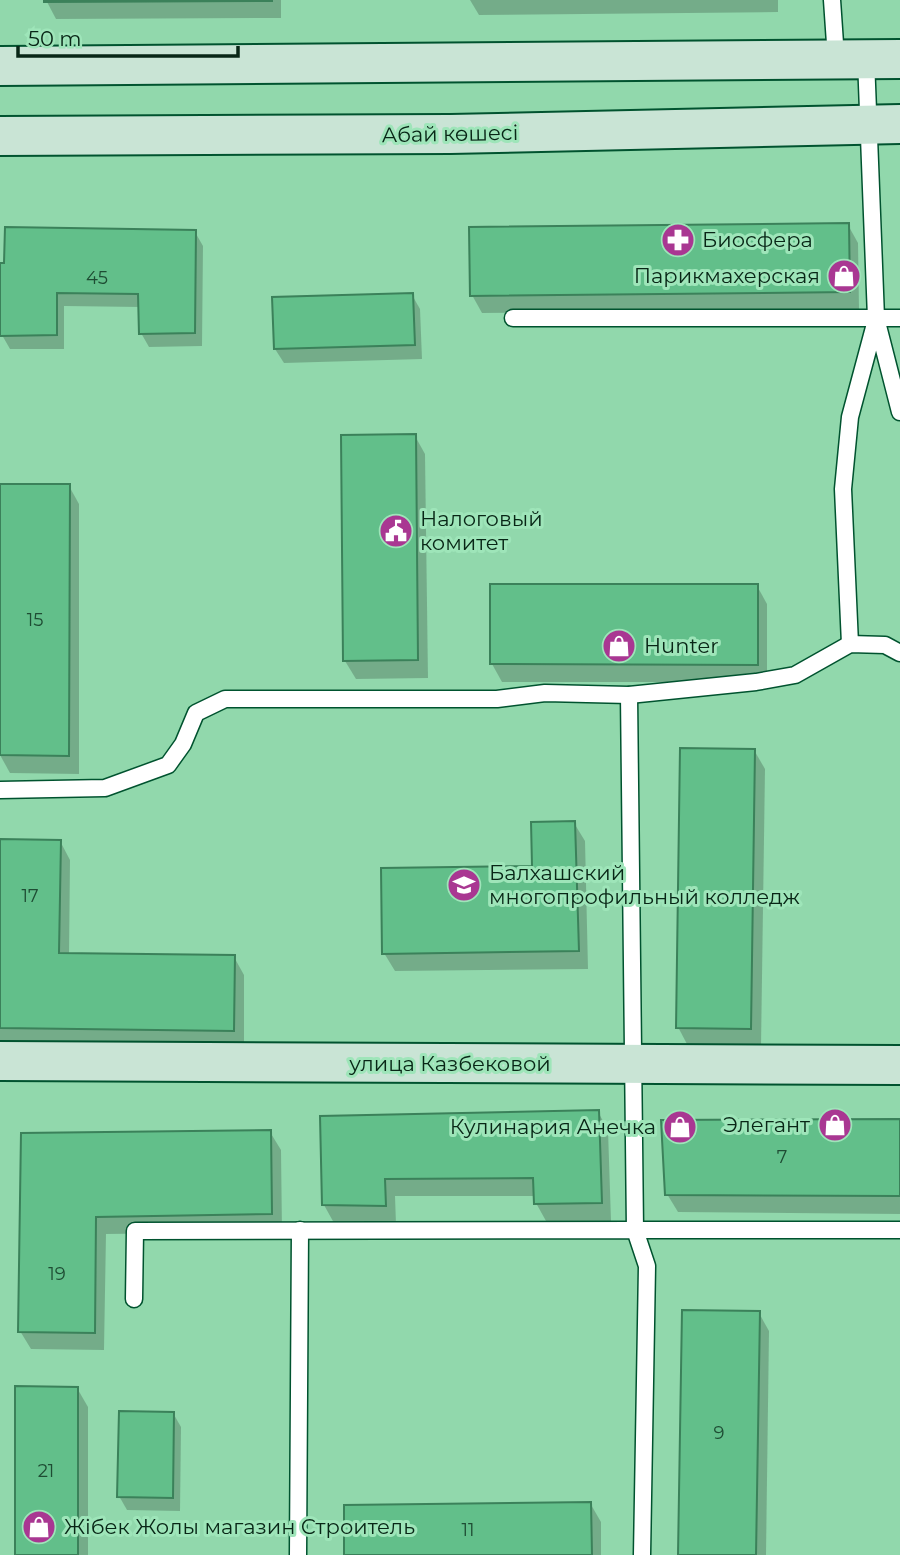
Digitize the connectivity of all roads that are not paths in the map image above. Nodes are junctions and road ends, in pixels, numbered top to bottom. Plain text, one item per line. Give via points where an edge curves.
1 (832, 0) edge
2 (867, 59) edge
3 (0, 66) edge
4 (884, 124) edge
5 (0, 136) edge
6 (513, 318) dead end
7 (876, 318) junction
8 (900, 318) edge
9 (900, 412) edge
10 (850, 644) junction
11 (900, 653) edge
12 (629, 695) junction
13 (0, 790) edge
14 (0, 1061) edge
15 (634, 1065) junction
16 (900, 1065) edge
17 (300, 1230) junction
18 (635, 1230) junction
19 (900, 1230) edge
20 (134, 1299) dead end
21 (298, 1555) edge
22 (642, 1555) edge

1 - 2 lane
2 - 3 main road
2 - 4 lane
4 - 5 main road, Абай көшесі via 450,134
4 - 7 lane
6 - 7 lane
7 - 8 lane
7 - 9 lane
7 - 10 lane via 849,417 843,489
10 - 11 lane via 885,645
10 - 12 lane via 795,675
12 - 13 lane via 225,699 196,713 169,765 105,788
12 - 15 lane
14 - 15 main road, улица Казбековой
15 - 16 main road, улица Казбековой
15 - 18 lane
17 - 18 lane
17 - 20 lane via 135,1231
17 - 21 lane
18 - 19 lane
18 - 22 lane via 647,1266

